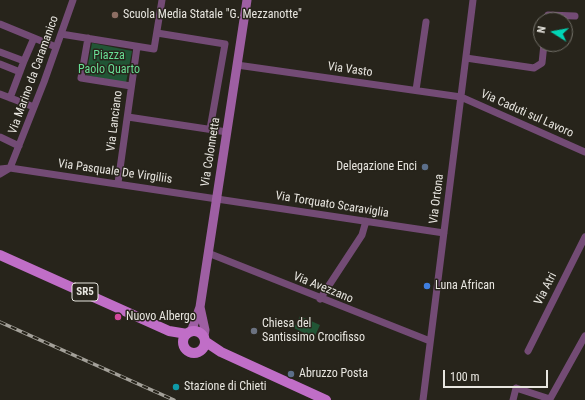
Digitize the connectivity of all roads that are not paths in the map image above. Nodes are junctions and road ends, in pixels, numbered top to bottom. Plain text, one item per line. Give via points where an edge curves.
1 (73, 0) edge
2 (162, 0) edge
3 (246, 0) edge
4 (473, 0) edge
5 (426, 22) dead end
6 (0, 24) edge
7 (157, 33) junction
8 (61, 34) junction
9 (34, 38) junction
10 (88, 38) junction
11 (56, 47) junction
12 (138, 47) junction
13 (0, 52) edge
14 (543, 52) edge
15 (466, 58) junction
16 (24, 61) junction
17 (0, 64) edge
18 (236, 65) junction
19 (20, 72) junction
20 (131, 86) junction
21 (416, 90) junction
22 (0, 94) edge
23 (461, 96) junction
24 (10, 98) junction
25 (34, 107) junction
26 (128, 117) junction
27 (210, 129) junction
28 (227, 132) junction
29 (0, 137) edge
30 (19, 146) junction
31 (585, 152) edge
32 (10, 168) junction
33 (0, 169) edge
34 (0, 174) edge
35 (118, 183) junction
36 (217, 198) junction
37 (366, 221) junction
38 (444, 233) junction
39 (585, 237) edge
40 (208, 254) junction
41 (0, 255) edge
42 (320, 299) junction
43 (200, 307) junction
44 (585, 336) edge
45 (186, 338) junction
46 (430, 341) junction
47 (203, 345) junction
48 (528, 351) dead end
49 (326, 400) edge
50 (423, 400) edge
51 (513, 400) edge

1 - 8 street, Via Marino da Caramanico
2 - 7 street
3 - 18 main road, Via Colonnetta
4 - 15 street, Via Ortona
5 - 21 street
6 - 9 street
7 - 12 street via 154,49
7 - 27 street via 225,44
8 - 10 street
8 - 11 street, Via Marino da Caramanico
9 - 11 street
9 - 16 street
10 - 12 street
10 - 20 street via 80,78
11 - 25 street, Via Marino da Caramanico
12 - 20 street
13 - 16 street
14 - 15 street via 542,63 534,68
15 - 23 street, Via Ortona
16 - 19 street
17 - 19 street
18 - 21 street, Via Vasto
18 - 28 main road, Via Colonnetta
19 - 24 street
20 - 26 street, Via Lanciano
21 - 23 street, Via Vasto
22 - 24 street
23 - 31 street, Via Caduti sul Lavoro
23 - 38 street, Via Ortona
24 - 25 street
25 - 30 street, Via Marino da Caramanico
26 - 27 street
26 - 35 street, Via Lanciano
27 - 28 street
28 - 36 main road, Via Colonnetta
29 - 30 street
30 - 32 street, Via Marino da Caramanico
32 - 33 street, Via Pasquale De Virgiliis
32 - 34 street
32 - 35 street, Via Pasquale De Virgiliis
35 - 36 street, Via Pasquale De Virgiliis
36 - 37 street, Via Torquato Scaraviglia
36 - 40 main road, Via Colonnetta
37 - 38 street, Via Torquato Scaraviglia
37 - 42 street via 362,235
38 - 46 street, Via Ortona
39 - 48 street, Via Atri
40 - 42 street, Via Avezzano
40 - 43 main road, Via Colonnetta
41 - 45 main road, SR5
42 - 46 street, Via Avezzano
43 - 45 main road
43 - 47 main road via 205,330
44 - 51 street via 550,399 516,388
45 - 47 main road, SR5 via 200,332
45 - 47 main road, SR5 via 190,353
46 - 50 street, Via Ortona
47 - 49 main road, SR5

